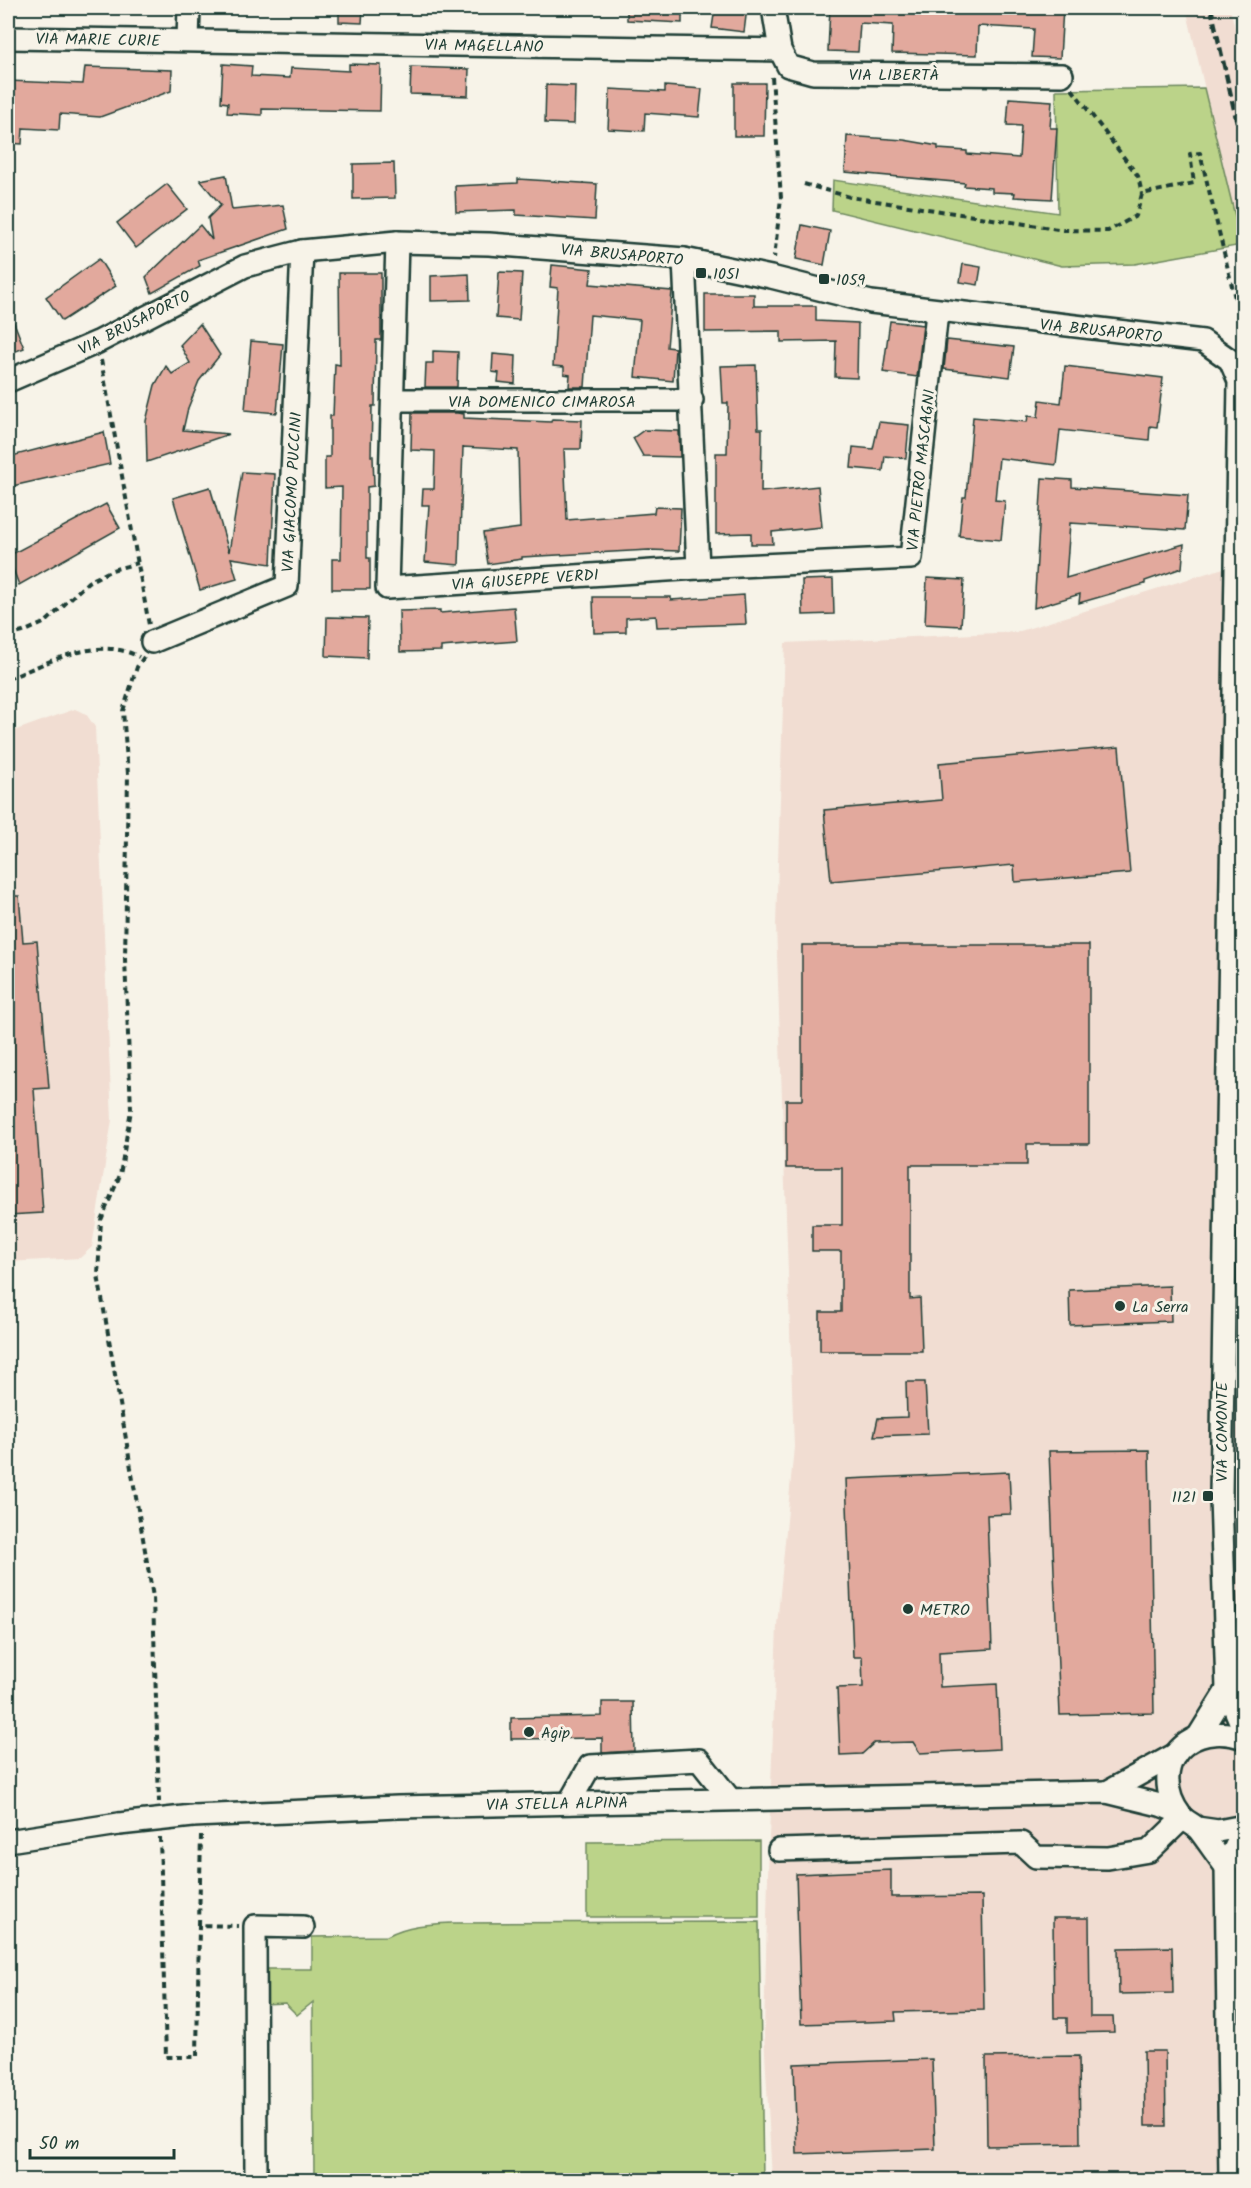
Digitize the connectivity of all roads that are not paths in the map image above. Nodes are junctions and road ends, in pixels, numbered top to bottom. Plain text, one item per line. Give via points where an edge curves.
1 (189, 8) edge
2 (773, 8) edge
3 (8, 38) edge
4 (189, 40) junction
5 (775, 51) junction
6 (1062, 75) road end
7 (397, 242) junction
8 (302, 251) junction
9 (684, 259) junction
10 (937, 312) junction
11 (8, 381) edge
12 (1239, 381) joint
13 (393, 400) junction
14 (692, 400) junction
15 (698, 568) junction
16 (147, 651) road end
17 (1227, 1690) junction
18 (1244, 1731) edge
19 (1199, 1735) junction
20 (1244, 1738) edge
21 (1176, 1754) junction
22 (1107, 1792) junction
23 (730, 1799) junction
24 (569, 1803) junction
25 (1186, 1820) junction
26 (1244, 1828) edge
27 (8, 1841) edge
28 (779, 1850) dead end
29 (1226, 1867) junction
30 (303, 1926) dead end
31 (256, 2181) edge
32 (1230, 2181) edge

1 - 4 street
2 - 5 street
3 - 4 street, VIA MARIE CURIE
4 - 5 street, VIA MAGELLANO
5 - 6 street, VIA LIBERTÀ via 788,66 813,74
7 - 8 street, VIA BRUSAPORTO
7 - 9 street, VIA BRUSAPORTO via 489,243
7 - 13 street, VIA GIUSEPPE VERDI
8 - 11 street, VIA BRUSAPORTO via 245,266 98,342
8 - 16 street, VIA GIACOMO PUCCINI via 287,586
9 - 10 street, VIA BRUSAPORTO via 871,302
9 - 14 street
10 - 12 street, VIA BRUSAPORTO via 1203,341 1230,360
10 - 15 street, VIA PIETRO MASCAGNI via 911,558
12 - 17 street, VIA COMONTE via 1222,1350 1221,1496
13 - 14 street, VIA DOMENICO CIMAROSA
13 - 15 street, VIA GIUSEPPE VERDI via 387,588
14 - 15 street
17 - 18 street, VIA COMONTE
17 - 19 street
19 - 20 street
19 - 21 street, VIA STELLA ALPINA
21 - 22 street, VIA STELLA ALPINA
21 - 25 street via 1167,1789 1170,1800
22 - 23 street, VIA STELLA ALPINA
22 - 25 street, VIA STELLA ALPINA via 1160,1805
23 - 24 street, VIA STELLA ALPINA
23 - 24 street via 699,1760 590,1766
24 - 27 street, VIA STELLA ALPINA, bridge via 197,1826 119,1824
25 - 26 street, VIA STELLA ALPINA via 1218,1831
25 - 28 street via 1149,1851 1108,1858 1036,1857 1021,1844
25 - 29 street
26 - 29 street
29 - 32 street
30 - 31 street via 255,1926

